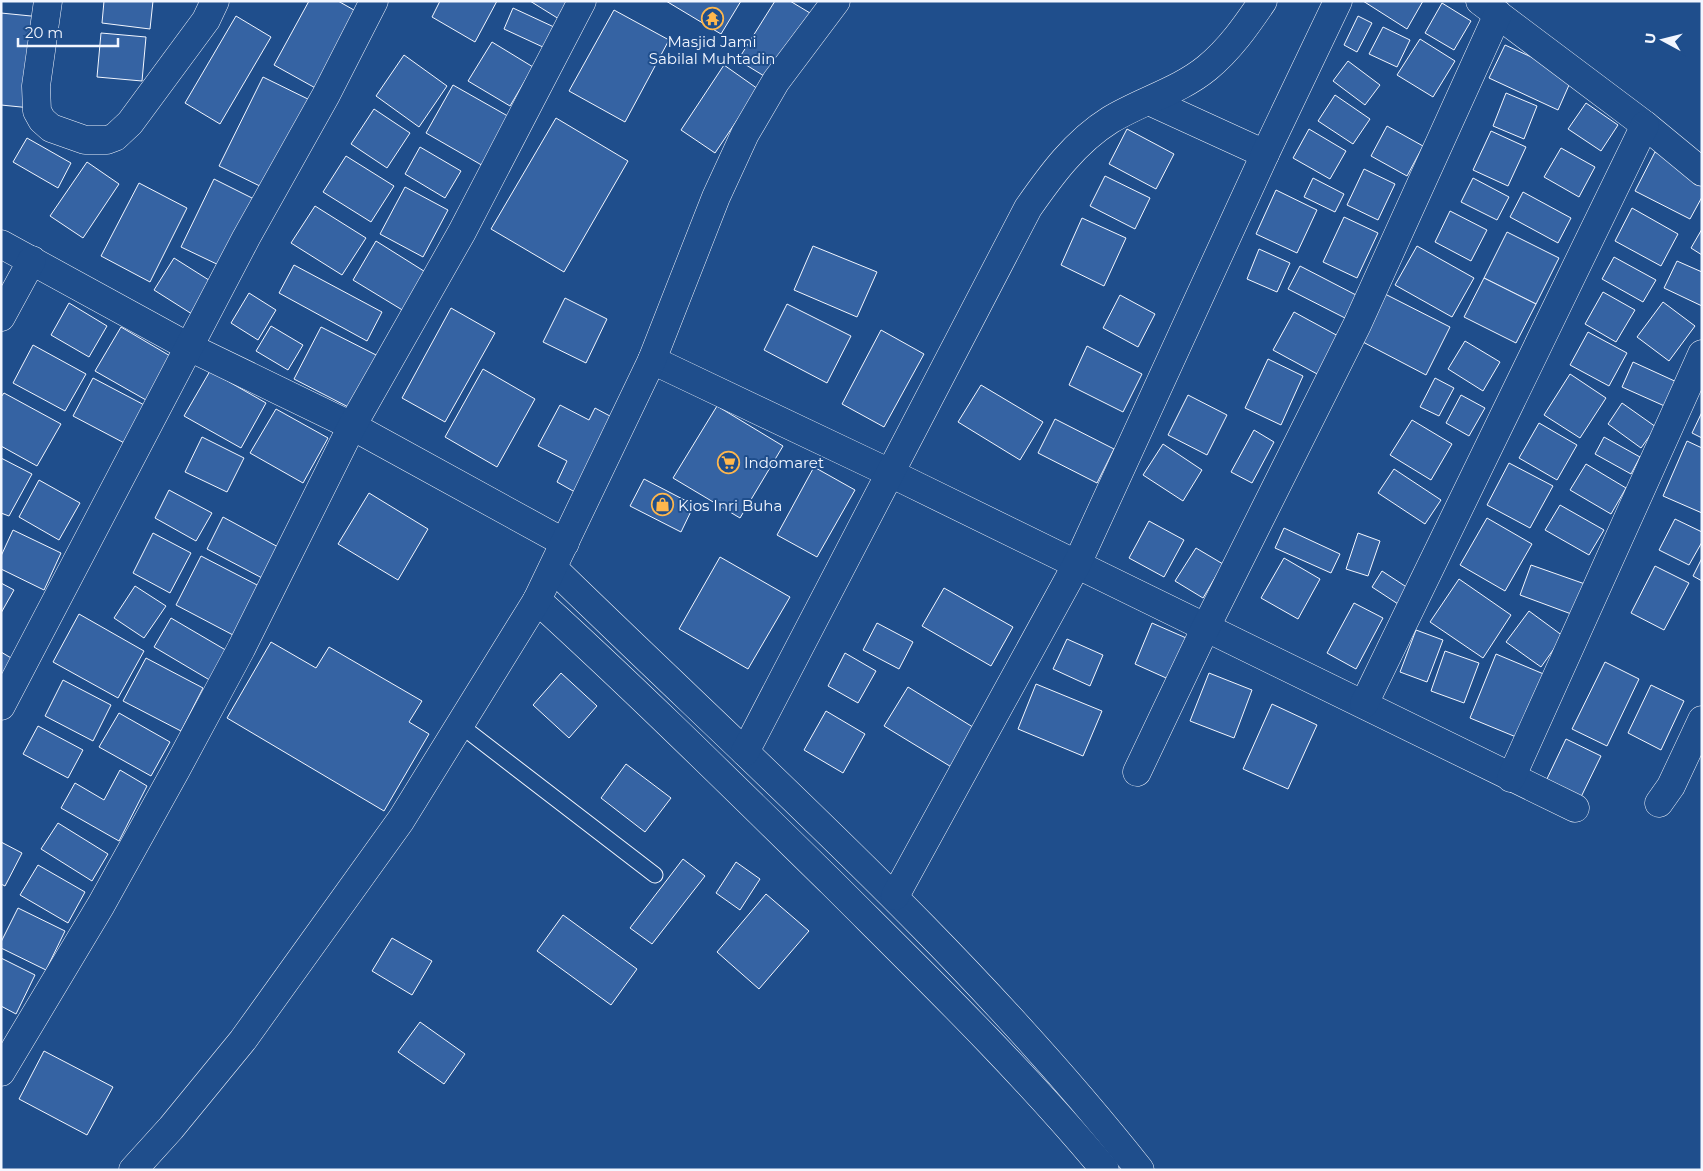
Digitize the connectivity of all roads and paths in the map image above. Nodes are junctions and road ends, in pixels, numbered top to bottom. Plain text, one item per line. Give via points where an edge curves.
1 (48, 1) edge
2 (216, 1) edge
3 (374, 1) edge
4 (582, 1) edge
5 (836, 1) edge
6 (1263, 1) edge
7 (1338, 1) edge
8 (1489, 8) edge
9 (1149, 101) junction
10 (1645, 125) junction
11 (1265, 154) junction
12 (1702, 172) edge
13 (1, 244) edge
14 (32, 260) junction
15 (1, 317) edge
16 (189, 347) junction
17 (1702, 354) edge
18 (652, 360) junction
19 (352, 426) junction
20 (890, 473) junction
21 (565, 543) junction
22 (1077, 564) junction
23 (553, 568) junction
24 (538, 600) junction
25 (1205, 629) junction
26 (1364, 704) junction
27 (1, 706) edge
28 (1702, 720) edge
29 (460, 725) junction
30 (745, 752) junction
31 (1137, 772) dead end
32 (1511, 778) junction
33 (1659, 803) dead end
34 (1575, 808) dead end
35 (655, 875) dead end
36 (895, 896) junction
37 (1, 1072) edge
38 (133, 1170) edge
39 (1105, 1170) edge
40 (1140, 1170) edge

1 - 2 street via 36,86 37,111 51,128 97,141 115,138 130,122 206,20
3 - 16 street
4 - 19 street via 462,232
5 - 18 street via 776,81 745,134 716,197
6 - 9 street via 1236,40 1206,69
7 - 11 street
8 - 10 street
8 - 25 street via 1357,325
9 - 11 street
9 - 20 street via 1110,120 1053,171 1028,208
10 - 12 street
10 - 26 street
11 - 22 street
13 - 14 street
14 - 15 street
14 - 16 street
16 - 19 street
16 - 27 street
17 - 32 street
18 - 20 street
18 - 21 street
19 - 21 street
19 - 37 street via 241,649 181,761
20 - 22 street
20 - 30 street
21 - 23 street
22 - 25 street
22 - 36 street
23 - 24 street
23 - 30 street
24 - 29 street
24 - 39 street via 680,732 942,992
25 - 26 street
25 - 31 street
26 - 32 street
28 - 33 street via 1671,786
29 - 35 lane
29 - 38 street via 402,820 243,1040
30 - 36 street
32 - 34 street
36 - 40 street via 984,991

